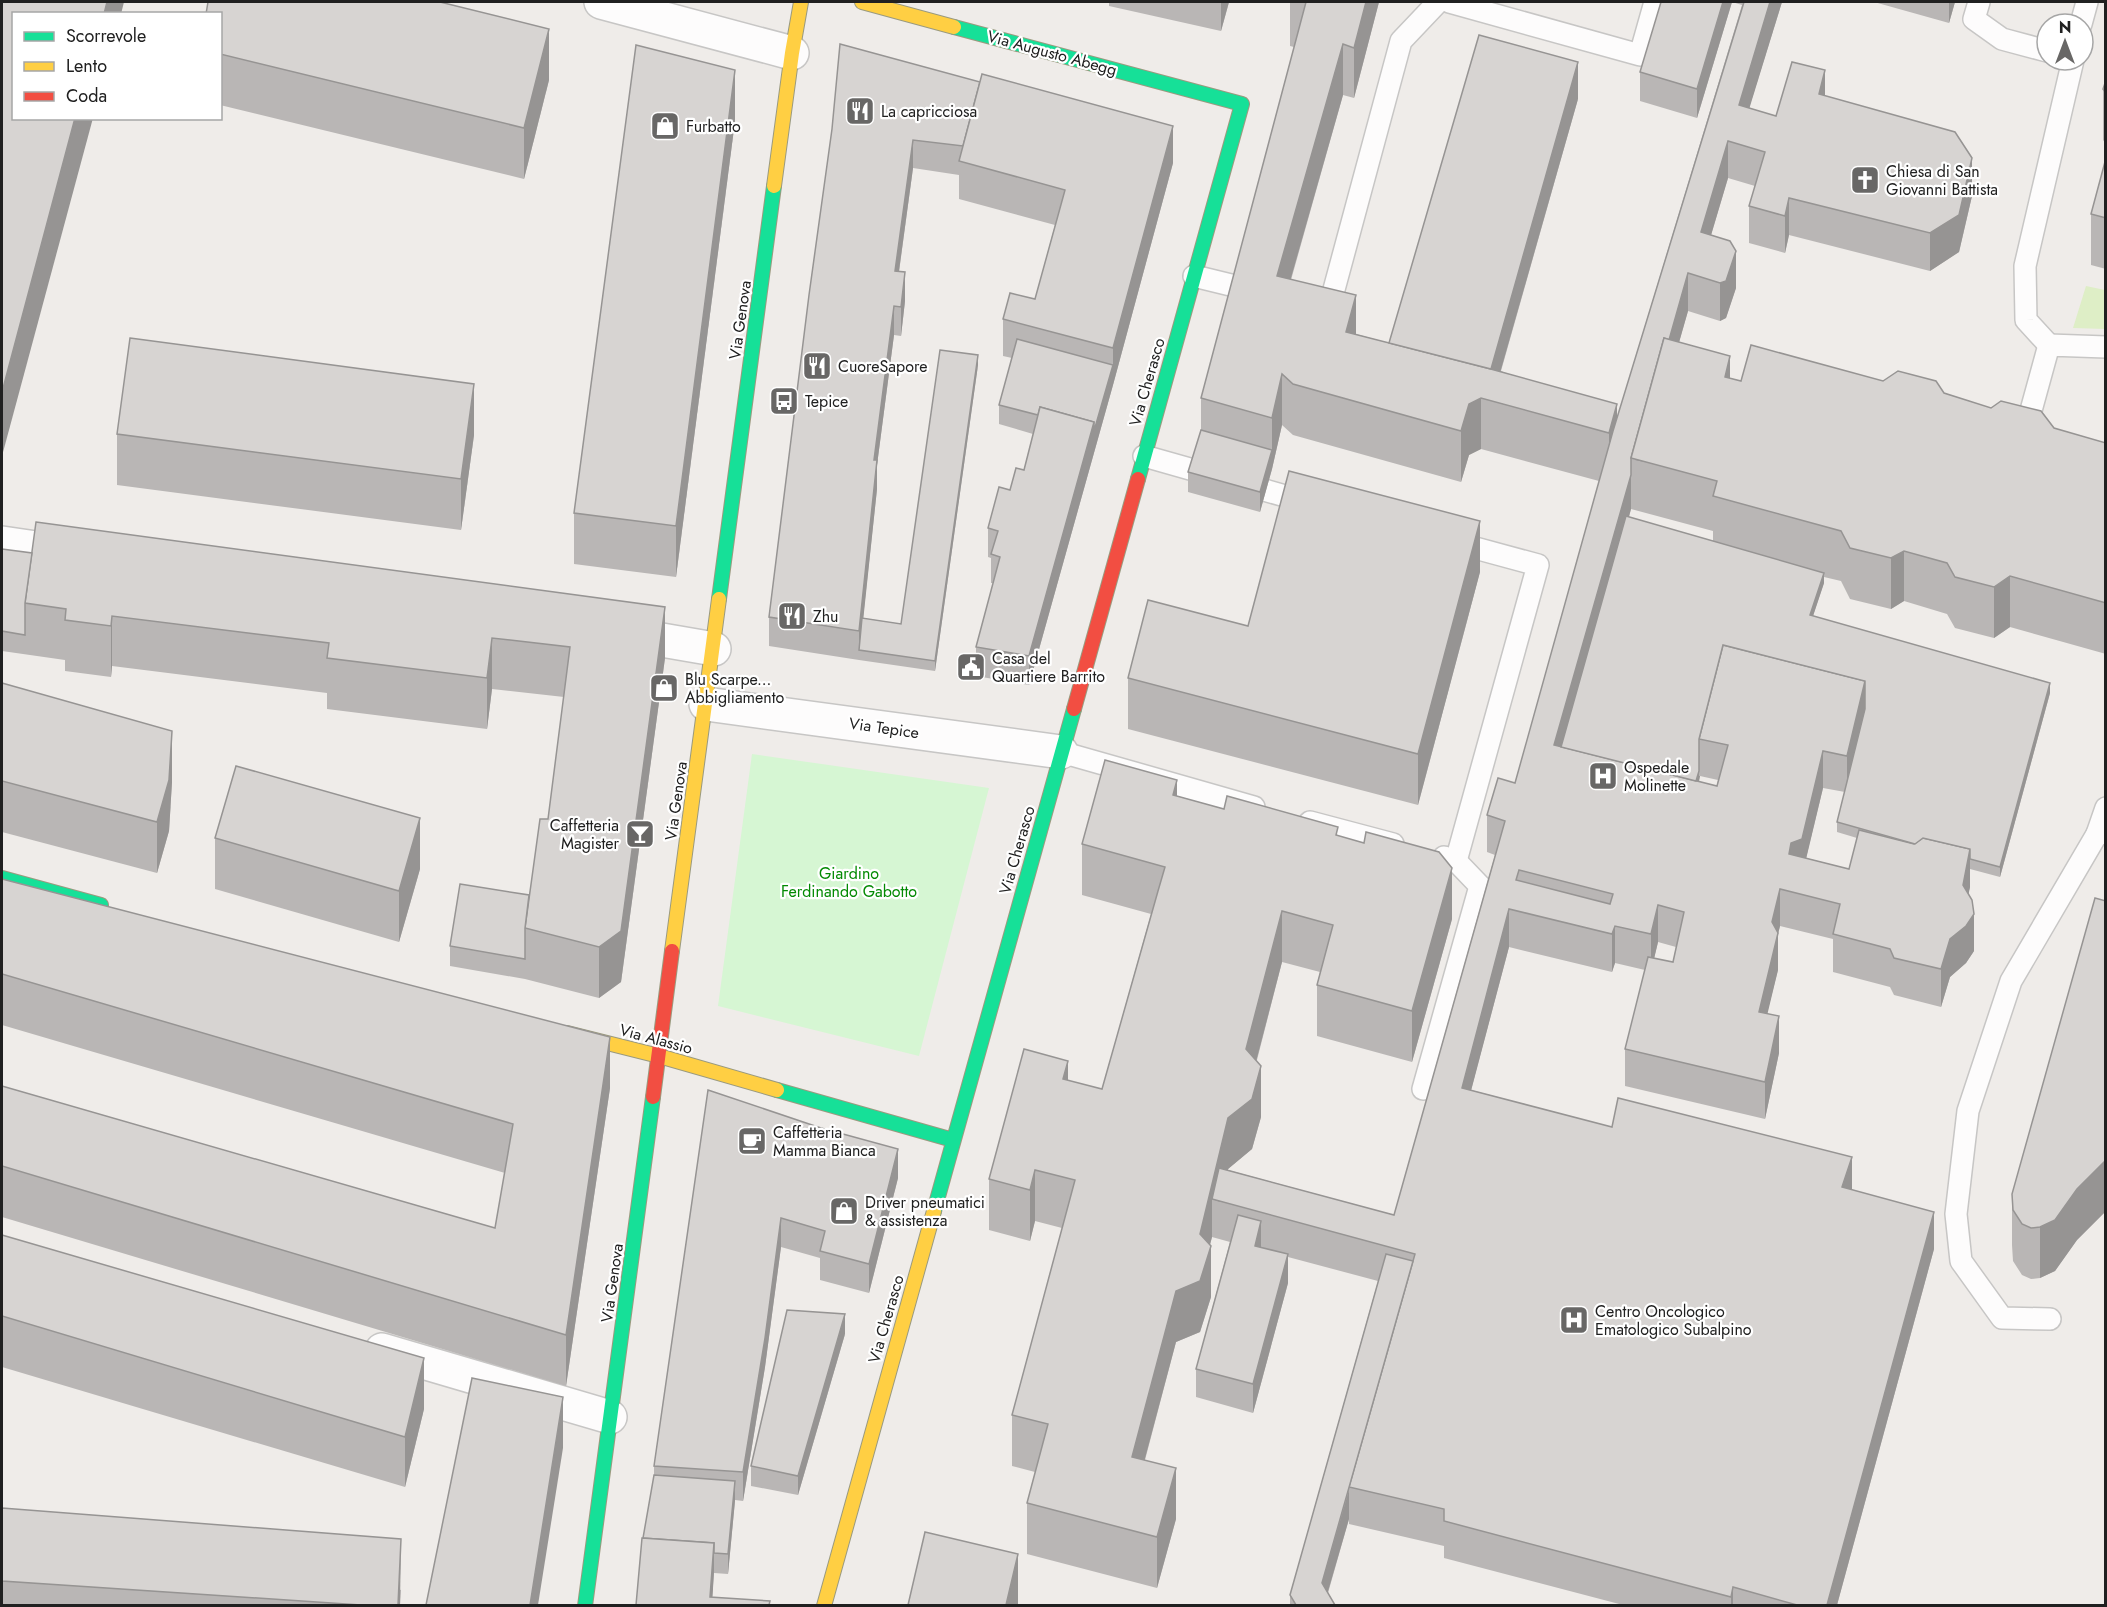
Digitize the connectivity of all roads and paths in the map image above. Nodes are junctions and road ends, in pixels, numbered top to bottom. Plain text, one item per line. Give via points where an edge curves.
1 (601, 2) edge
2 (801, 2) edge
3 (862, 2) edge
4 (1438, 2) edge
5 (1449, 2) edge
6 (1655, 2) edge
7 (1979, 2) edge
8 (2035, 48) edge
9 (792, 53) junction
10 (2070, 72) edge
11 (1242, 104) joint
12 (1194, 276) junction
13 (1243, 288) edge
14 (1301, 304) edge
15 (2049, 345) junction
16 (2106, 347) edge
17 (2043, 446) edge
18 (1144, 456) junction
19 (1263, 468) edge
20 (1257, 489) junction
21 (1325, 507) edge
22 (1437, 537) edge
23 (2, 543) edge
24 (107, 558) edge
25 (586, 628) edge
26 (714, 649) junction
27 (706, 704) junction
28 (1061, 752) junction
29 (2106, 808) edge
30 (2101, 834) edge
31 (1456, 861) junction
32 (2, 878) edge
33 (115, 909) edge
34 (558, 1030) edge
35 (659, 1056) junction
36 (1423, 1089) dead end
37 (953, 1140) junction
38 (2050, 1319) dead end
39 (358, 1343) edge
40 (610, 1417) junction
41 (585, 1605) edge
42 (824, 1605) edge

1 - 9 street
2 - 9 street, Via Genova
3 - 11 street, Via Augusto Abegg
4 - 14 lane via 1401,41 1329,308
5 - 6 lane via 1640,55
7 - 8 lane via 1974,19 2002,39
9 - 26 street, Via Genova
10 - 15 lane via 2025,266 2026,320
11 - 12 street, Via Cherasco
12 - 13 lane
12 - 18 street, Via Cherasco
15 - 16 lane
15 - 17 lane via 2023,440
18 - 20 lane
18 - 28 street, Via Cherasco
19 - 20 lane
20 - 21 lane
22 - 31 lane via 1538,565
23 - 24 street
25 - 26 street
26 - 27 street, Via Genova
27 - 28 street, Via Tepice
27 - 35 street, Via Genova
28 - 31 lane
28 - 37 street, Via Cherasco
29 - 30 lane
30 - 38 lane via 2011,981 1968,1111 1956,1214 1961,1261 2002,1318
31 - 36 lane via 1480,886
32 - 33 street
34 - 35 street, Via Alassio
35 - 37 street, Via Alassio
35 - 40 street, Via Genova
37 - 42 street, Via Cherasco
39 - 40 street
40 - 41 street, Via Genova

